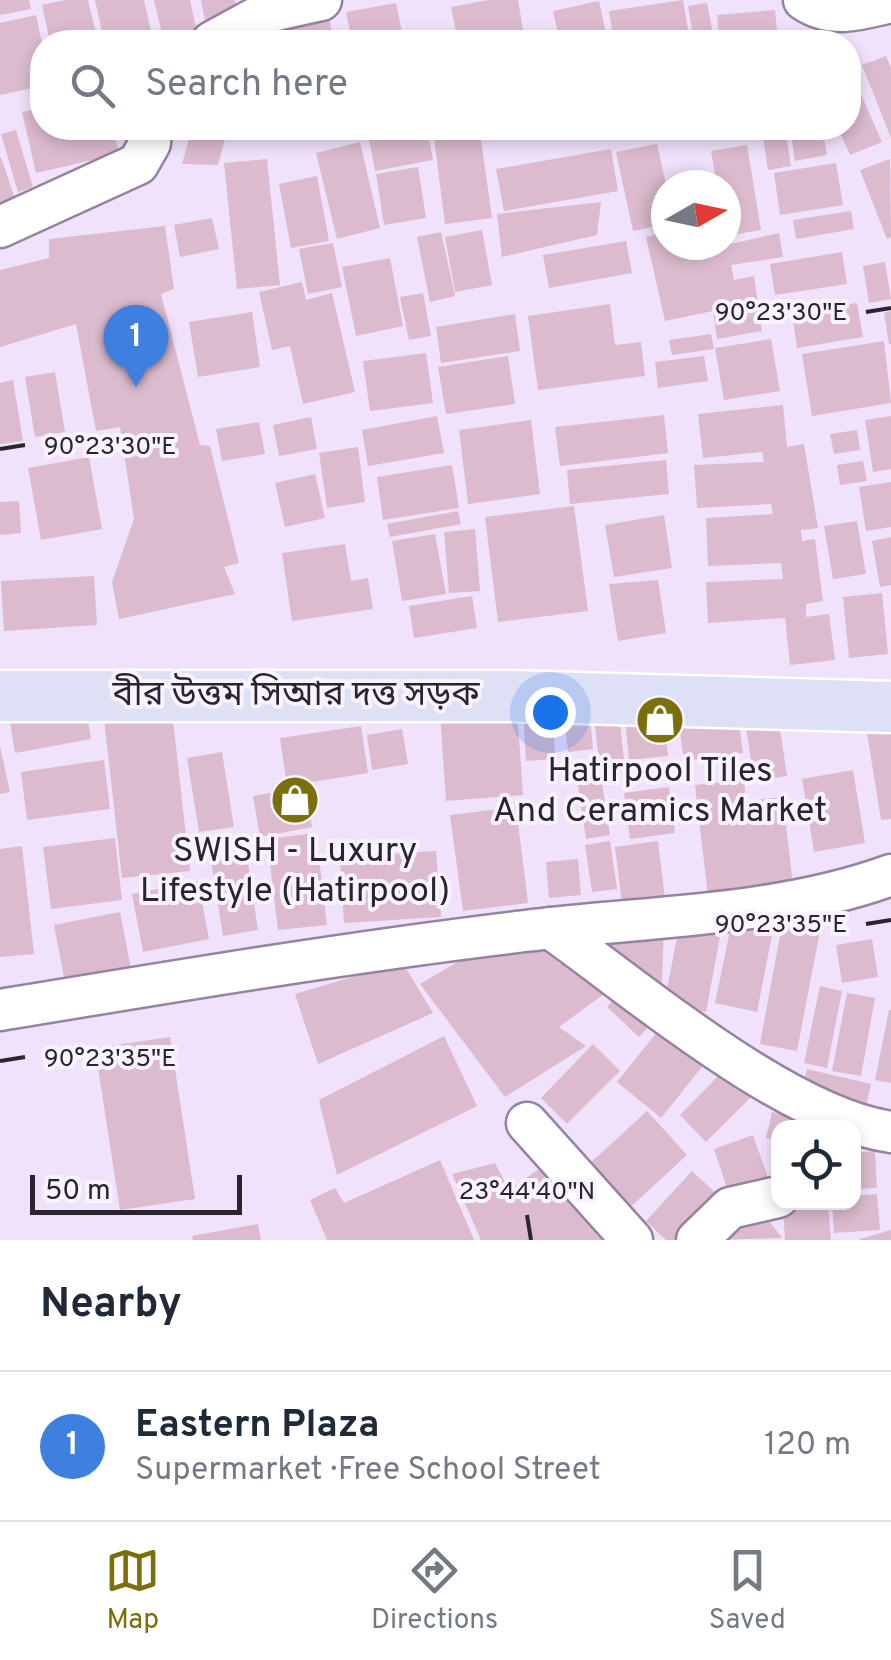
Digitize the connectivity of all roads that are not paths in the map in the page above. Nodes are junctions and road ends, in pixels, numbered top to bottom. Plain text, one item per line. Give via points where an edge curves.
1 (321, 0) edge
2 (804, 0) edge
3 (891, 2) edge
4 (234, 30) edge
5 (150, 140) edge
6 (0, 227) edge
7 (0, 665) edge
8 (891, 672) edge
9 (0, 696) edge
10 (891, 707) edge
11 (891, 875) edge
12 (550, 928) junction
13 (0, 1010) edge
14 (527, 1123) dead end
15 (891, 1132) edge
16 (771, 1199) edge
17 (632, 1240) edge
18 (697, 1240) edge

1 - 4 street via 267,12
2 - 3 street via 818,10 844,13
5 - 6 street via 138,164
7 - 8 main road via 490,662
9 - 10 main road, বীর উত্তম সিআর দত্ত সড়ক via 508,696
11 - 12 street via 726,910
12 - 13 street via 367,950
12 - 15 street via 800,1100 860,1127
14 - 17 street
16 - 18 street via 730,1208

